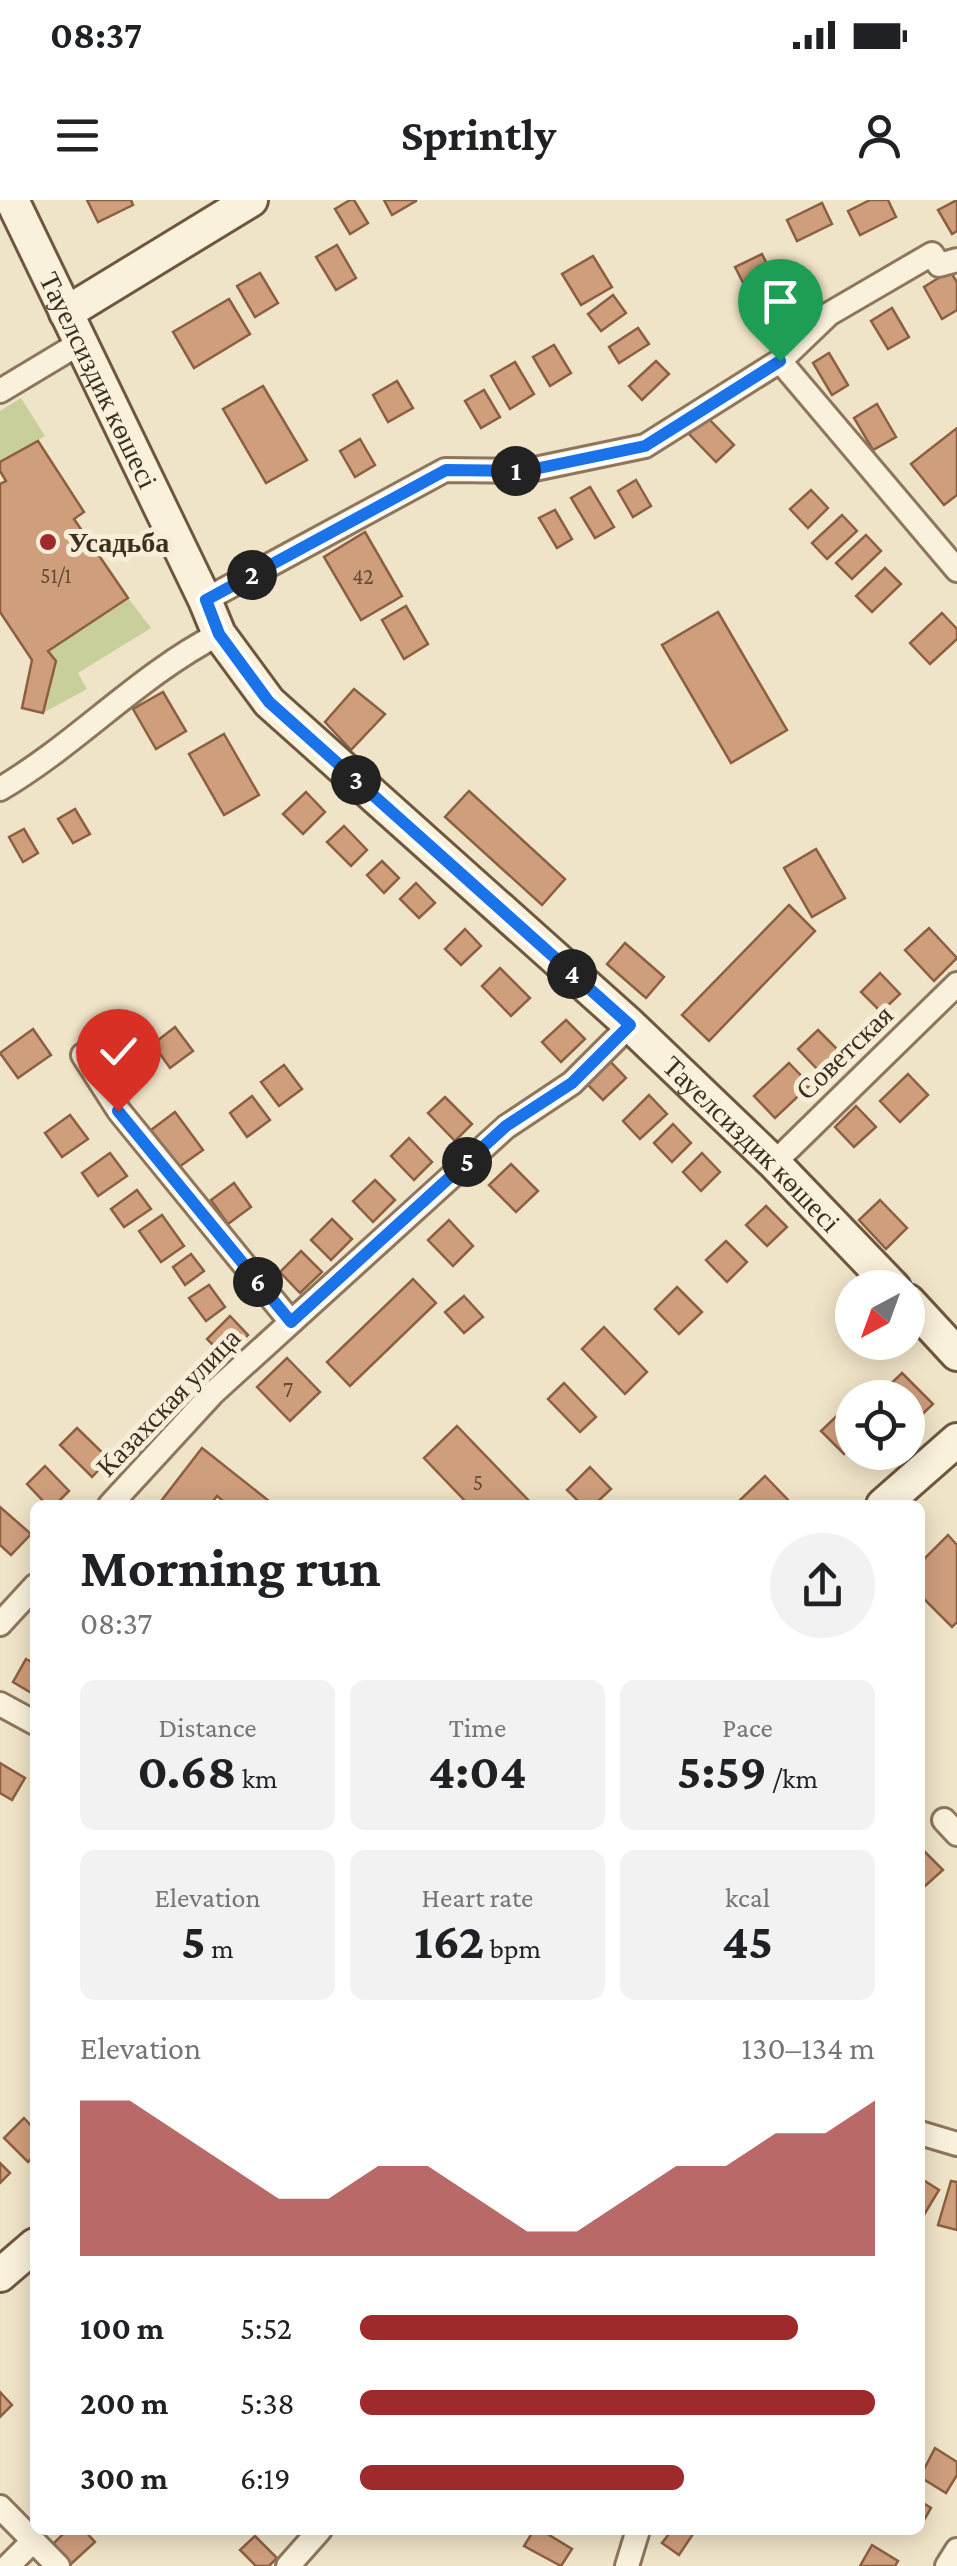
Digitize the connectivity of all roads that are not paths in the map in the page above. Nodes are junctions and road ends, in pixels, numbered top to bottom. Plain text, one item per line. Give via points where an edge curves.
1 (12, 200) edge
2 (251, 200) edge
3 (957, 260) edge
4 (73, 328) junction
5 (780, 361) junction
6 (0, 391) edge
7 (957, 570) edge
8 (206, 600) junction
9 (219, 634) junction
10 (0, 789) edge
11 (957, 984) edge
12 (630, 1025) junction
13 (83, 1055) dead end
14 (774, 1162) junction
15 (877, 1270) edge
16 (925, 1320) edge
17 (291, 1322) junction
18 (957, 1354) edge
19 (957, 1440) edge
20 (115, 1500) edge
21 (889, 1500) edge
22 (30, 1591) edge
23 (0, 1624) edge
24 (0, 1704) edge
25 (30, 1720) edge
26 (925, 2135) edge
27 (957, 2144) edge
28 (30, 2249) edge
29 (0, 2275) edge
30 (0, 2508) edge
31 (316, 2535) edge
32 (636, 2535) edge
33 (33, 2540) junction
34 (957, 2550) edge
35 (8, 2566) edge
36 (58, 2566) edge
37 (288, 2566) edge
38 (627, 2566) edge
39 (947, 2566) edge

1 - 4 street, Тауелсиздик көшесі
2 - 4 street
3 - 5 street via 939,265 932,254 829,314
4 - 6 street
4 - 8 street, Тауелсиздик көшесі
5 - 7 street
5 - 8 street via 645,446 525,471 446,470
8 - 9 street, Тауелсиздик көшесі
9 - 10 street via 186,651
9 - 12 street, Тауелсиздик көшесі via 280,713
11 - 14 street, Советская
12 - 14 street, Тауелсиздик көшесі
12 - 17 street, Казахская улица via 572,1083 506,1126
13 - 17 street via 118,1111
14 - 15 street, Тауелсиздик көшесі
16 - 18 street
17 - 20 street, Казахская улица via 214,1392
19 - 21 street
22 - 23 street
24 - 25 street
26 - 27 street
28 - 29 street
30 - 33 street
31 - 37 street
32 - 38 street
33 - 35 street
33 - 36 street
34 - 39 street

